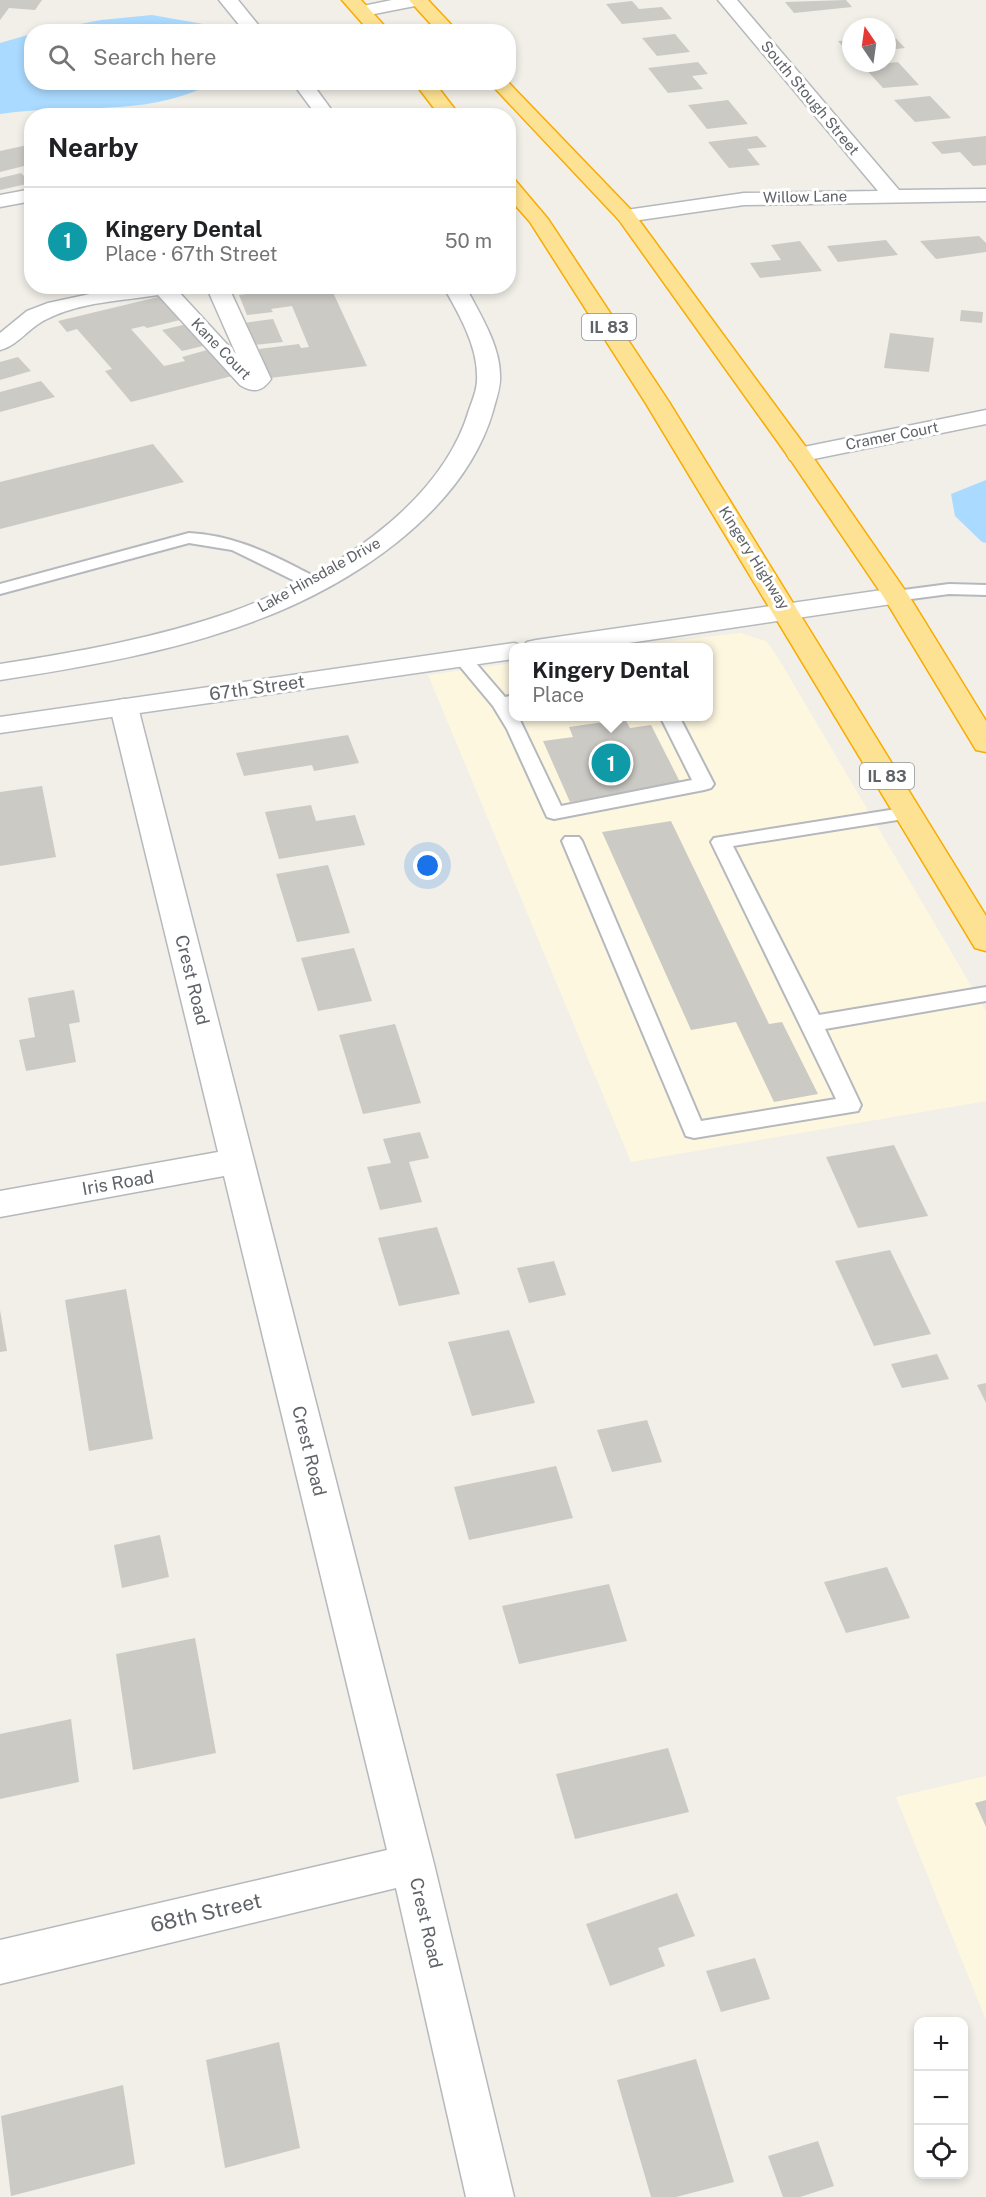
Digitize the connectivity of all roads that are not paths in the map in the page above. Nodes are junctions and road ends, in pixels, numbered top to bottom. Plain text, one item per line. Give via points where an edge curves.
1 (228, 0) edge
2 (418, 0) edge
3 (727, 0) edge
4 (357, 6) edge
5 (248, 24) edge
6 (374, 24) edge
7 (441, 24) edge
8 (307, 90) edge
9 (430, 90) edge
10 (506, 90) edge
11 (321, 108) edge
12 (444, 108) edge
13 (516, 193) edge
14 (986, 195) edge
15 (24, 196) edge
16 (893, 196) junction
17 (0, 201) edge
18 (626, 216) junction
19 (129, 294) edge
20 (174, 294) edge
21 (222, 294) edge
22 (459, 294) edge
23 (0, 343) edge
24 (986, 417) edge
25 (799, 455) junction
26 (313, 583) junction
27 (0, 589) edge
28 (986, 590) edge
29 (896, 596) junction
30 (787, 611) junction
31 (611, 642) edge
32 (509, 652) edge
33 (462, 658) junction
34 (0, 672) edge
35 (507, 702) edge
36 (124, 707) junction
37 (514, 721) edge
38 (671, 721) edge
39 (0, 725) edge
40 (986, 744) edge
41 (909, 813) junction
42 (572, 841) dead end
43 (986, 941) edge
44 (986, 994) edge
45 (812, 1024) junction
46 (237, 1161) junction
47 (0, 1204) edge
48 (412, 1863) junction
49 (0, 1962) edge
50 (490, 2197) edge

1 - 5 street
2 - 4 street
2 - 7 highway
3 - 16 street, South Stough Street
4 - 6 highway
8 - 11 street
9 - 12 highway
10 - 18 highway
13 - 30 highway, Kingery Highway / IL 83 via 538,219 589,296
14 - 16 street, Willow Lane
15 - 17 street
16 - 18 street, Willow Lane via 744,199
18 - 25 highway
19 - 23 street via 43,312
20 - 21 street, Kane Court via 255,384 259,379
22 - 26 street, Lake Hinsdale Drive via 489,375 483,414 468,451 417,511 377,545
24 - 25 street, Cramer Court
25 - 29 highway
26 - 27 lane via 241,547 215,538 189,538
26 - 34 street, Lake Hinsdale Drive via 247,615 176,637 88,659
28 - 29 lane via 949,589
29 - 30 street
29 - 40 highway
30 - 31 street
30 - 41 highway, Kingery Highway / IL 83
32 - 33 street, 67th Street
33 - 35 lane
33 - 36 street, 67th Street
36 - 39 street, 67th Street
36 - 46 street, Crest Road
37 - 38 lane via 554,813 704,784
41 - 43 highway, Kingery Highway / IL 83
41 - 45 lane via 721,842
42 - 45 lane via 694,1130 850,1105
44 - 45 lane
46 - 47 street, Iris Road
46 - 48 street, Crest Road
48 - 49 street, 68th Street
48 - 50 street, Crest Road

